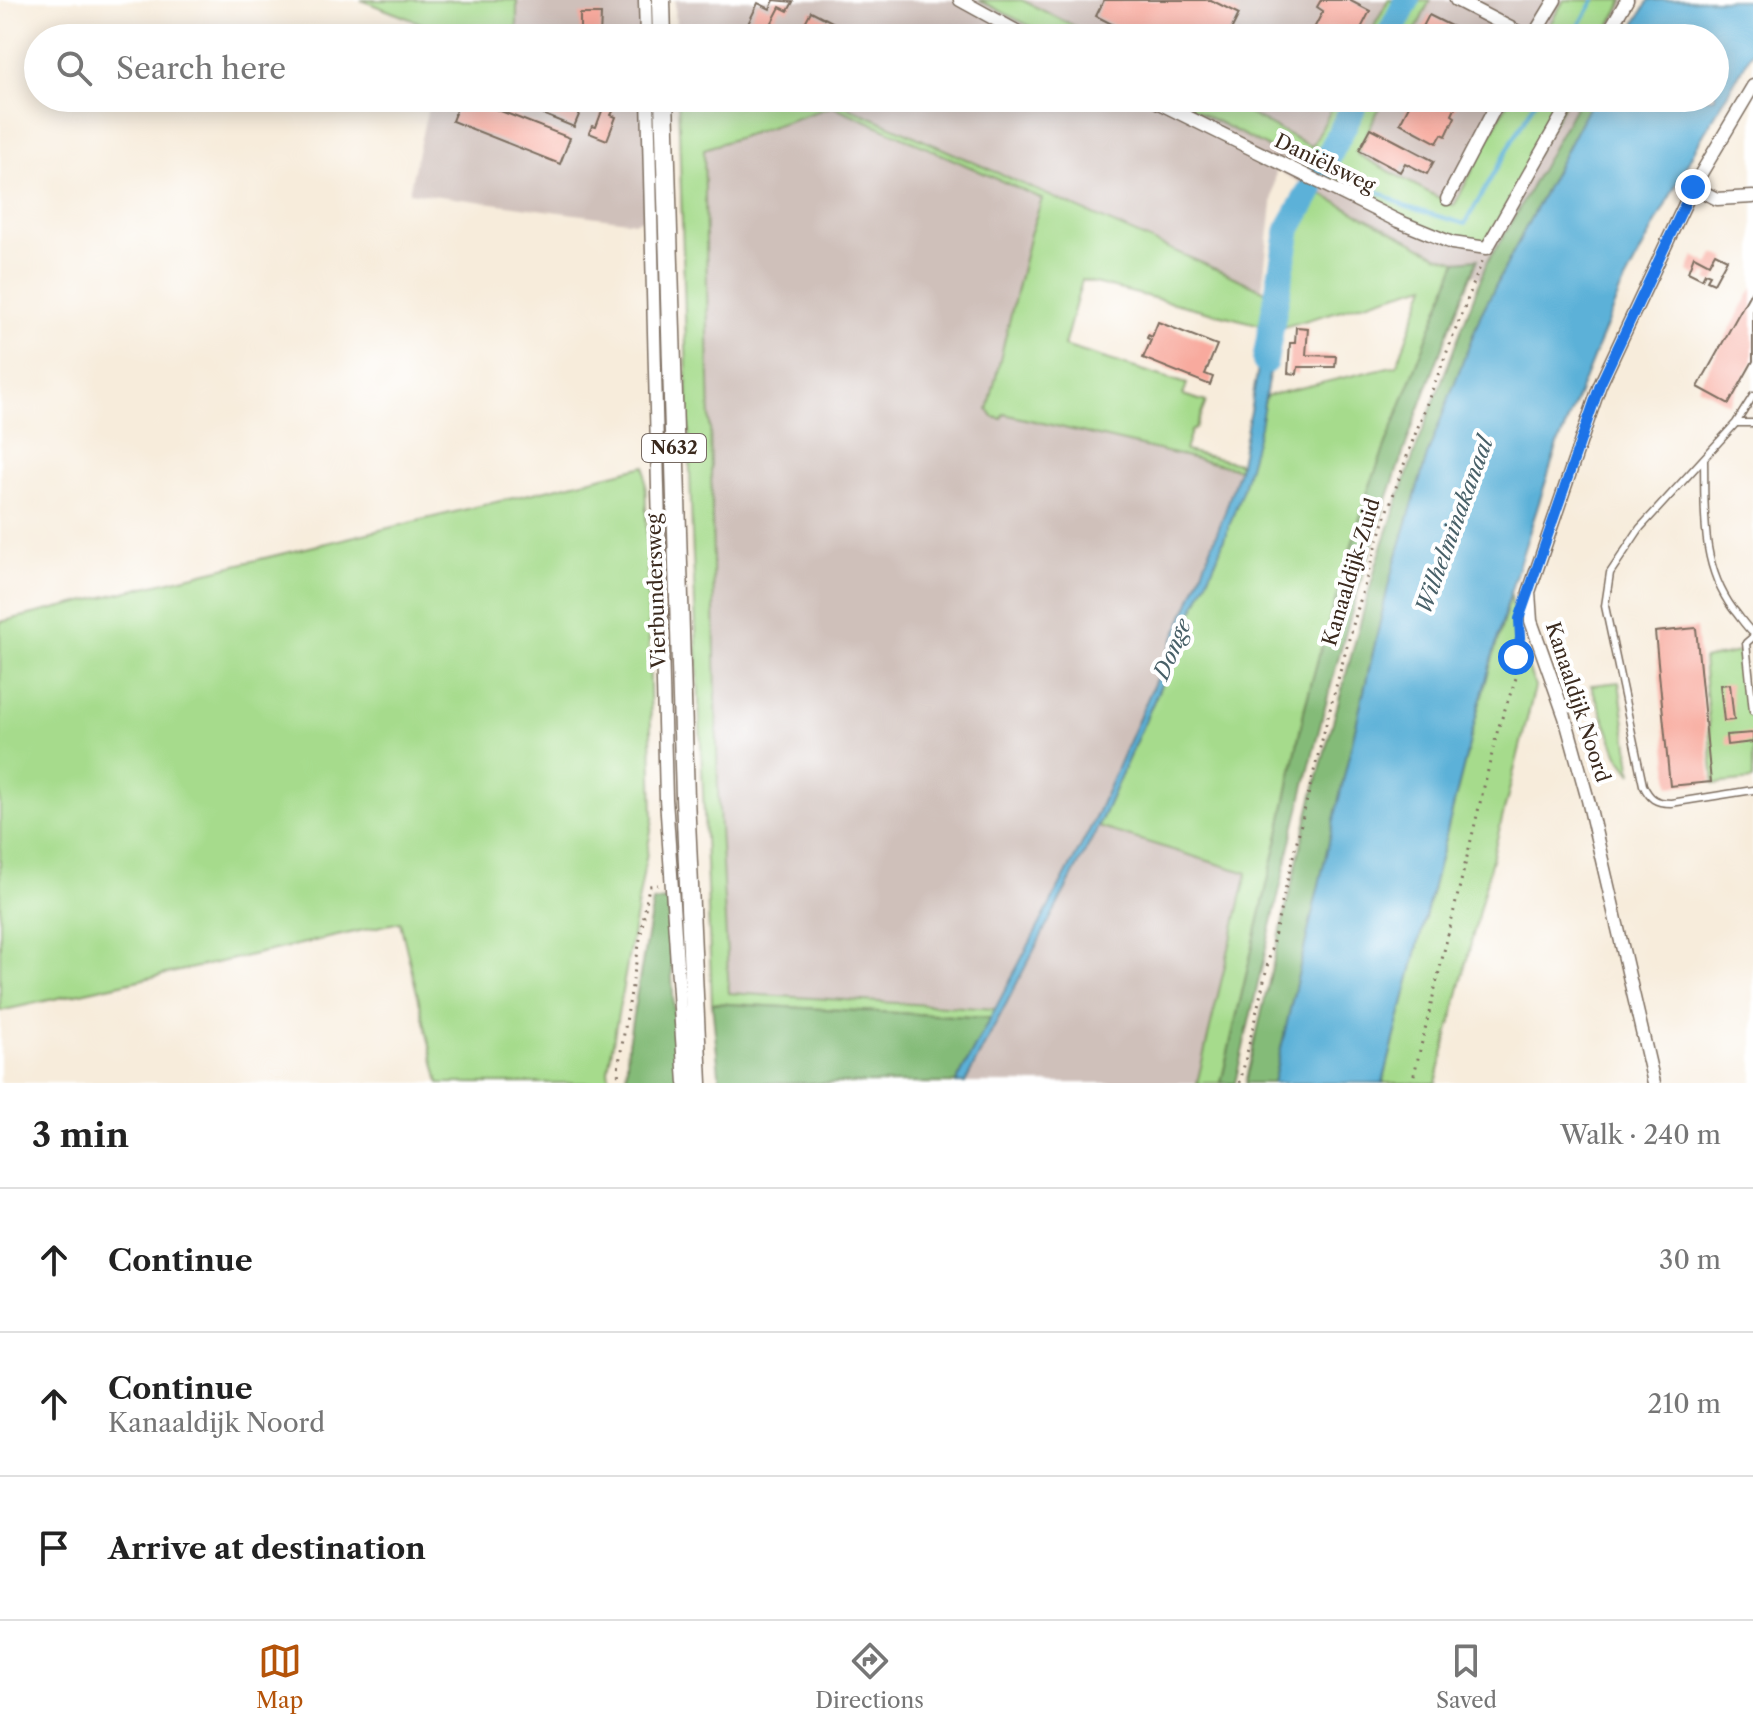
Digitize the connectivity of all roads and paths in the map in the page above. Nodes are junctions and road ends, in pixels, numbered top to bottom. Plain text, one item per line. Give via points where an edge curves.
1 (645, 0) edge
2 (661, 0) edge
3 (960, 0) edge
4 (1456, 0) edge
5 (1555, 0) edge
6 (1627, 0) edge
7 (651, 24) edge
8 (656, 24) edge
9 (1004, 24) edge
10 (1503, 24) edge
11 (1540, 24) edge
12 (1613, 24) edge
13 (1753, 86) edge
14 (650, 112) edge
15 (663, 112) edge
16 (1177, 112) edge
17 (1493, 112) edge
18 (1564, 112) edge
19 (658, 159) junction
20 (1693, 187) junction
21 (1753, 197) edge
22 (1447, 199) dead end
23 (1487, 248) junction
24 (1753, 396) edge
25 (1736, 423) junction
26 (1753, 423) edge
27 (1704, 459) junction
28 (1520, 629) dead end
29 (1753, 635) edge
30 (1753, 711) edge
31 (1753, 790) edge
32 (680, 883) junction
33 (619, 1083) edge
34 (685, 1083) edge
35 (698, 1083) edge
36 (1240, 1083) edge
37 (1412, 1083) edge
38 (1654, 1083) edge

1 - 7 street
2 - 8 main road
3 - 9 street
4 - 10 street
5 - 11 street
6 - 12 street
13 - 20 street, Kanaaldijk Noord
14 - 19 street, Vierbundersweg
15 - 19 main road, Vierbundersweg / N632
16 - 23 street, Daniëlsweg via 1398,221 1452,243
17 - 22 street
18 - 23 street
19 - 32 main road, Vierbundersweg / N632
20 - 21 street via 1717,199
20 - 38 street, Kanaaldijk Noord via 1600,385 1529,592 1531,621 1588,800
23 - 36 path, Kanaaldijk-Zuid via 1373,559 1310,786
24 - 25 lane
25 - 26 lane
25 - 27 lane
27 - 29 lane via 1706,549 1724,596
27 - 31 lane via 1640,528 1610,573 1605,606 1650,798 1671,803
28 - 37 path via 1516,678 1498,729
29 - 30 lane via 1746,643
32 - 33 path via 649,886
32 - 34 street, Vierbundersweg
32 - 35 main road, Vierbundersweg / N632

